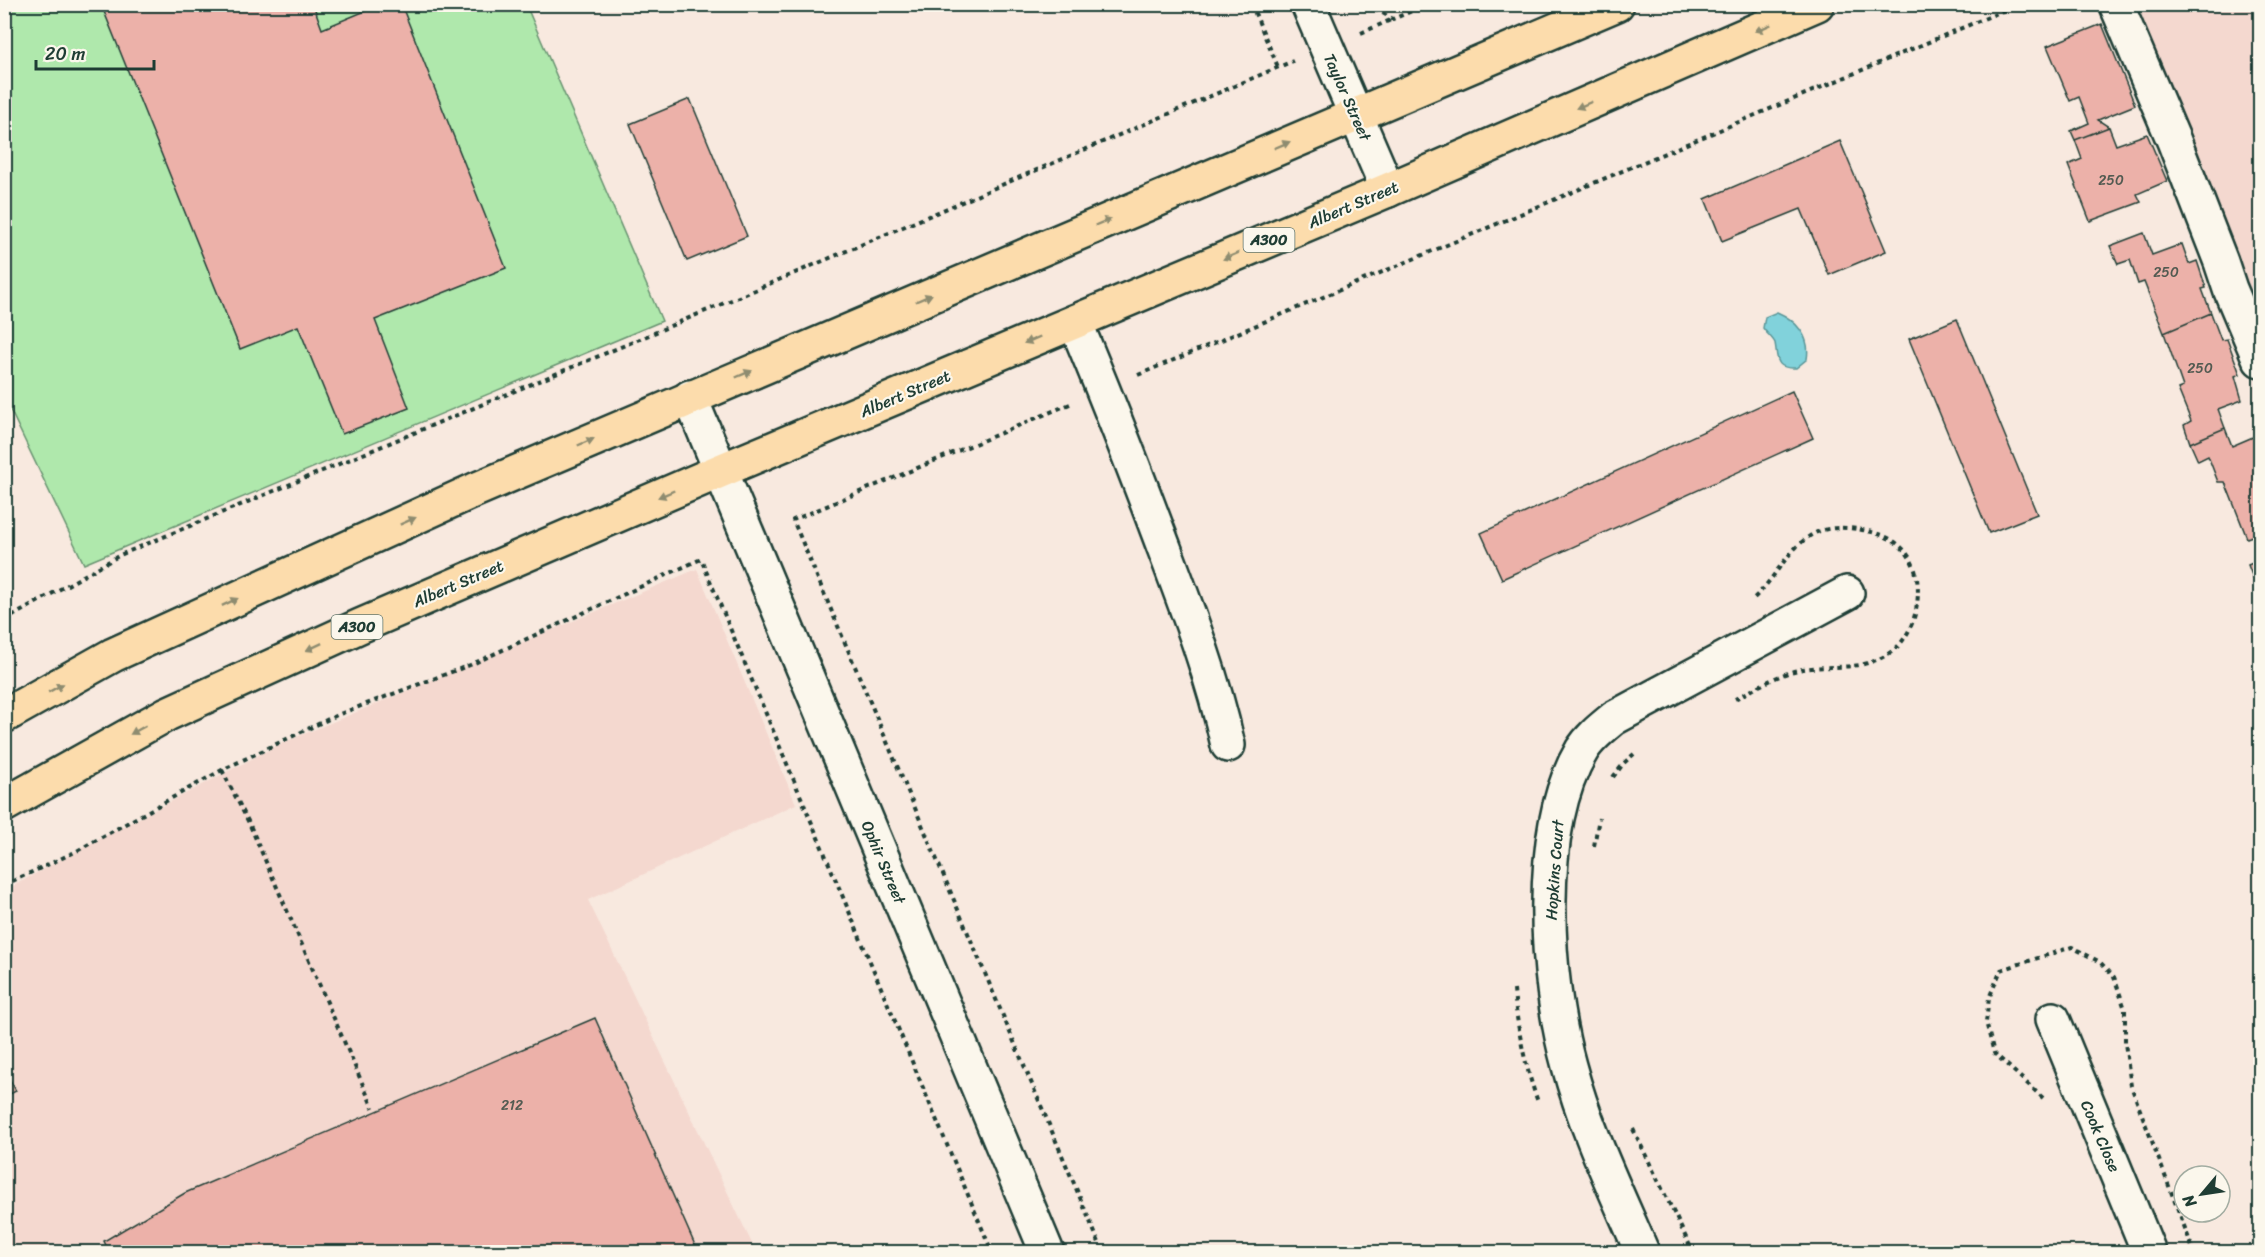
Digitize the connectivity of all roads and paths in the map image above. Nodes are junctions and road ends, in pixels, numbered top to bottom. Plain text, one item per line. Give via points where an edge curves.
1 (1251, 4) edge
2 (1308, 4) edge
3 (1367, 4) edge
4 (1428, 4) edge
5 (1617, 4) edge
6 (1817, 4) edge
7 (2019, 4) edge
8 (2116, 4) edge
9 (1356, 114) junction
10 (1388, 190) junction
11 (1075, 322) junction
12 (2260, 360) edge
13 (1103, 390) junction
14 (690, 397) junction
15 (720, 471) junction
16 (1847, 593) dead end
17 (1748, 602) dead end
18 (4, 621) edge
19 (1729, 702) dead end
20 (4, 716) edge
21 (1228, 745) dead end
22 (1636, 752) dead end
23 (222, 770) junction
24 (1609, 786) dead end
25 (4, 805) edge
26 (1600, 813) dead end
27 (1593, 850) dead end
28 (4, 885) edge
29 (1513, 982) dead end
30 (2052, 1019) dead end
31 (2050, 1104) dead end
32 (1539, 1107) dead end
33 (374, 1108) dead end
34 (1631, 1125) dead end
35 (992, 1252) edge
36 (1047, 1252) edge
37 (1103, 1252) edge
38 (1642, 1252) edge
39 (1693, 1252) edge
40 (2149, 1252) edge
41 (2194, 1252) edge

1 - 18 path via 1278,68 120,555
2 - 9 street, Taylor Street
3 - 4 path via 1393,19
5 - 9 highway
6 -> 10 highway, Albert Street / A300
7 - 13 path
8 - 12 street
9 - 10 street, Taylor Street
14 -> 9 highway
10 -> 11 highway, Albert Street / A300
11 - 13 street
11 -> 15 highway, Albert Street / A300
13 - 21 street via 1196,630
13 - 37 path via 793,520
14 - 15 street, Ophir Street
20 -> 14 highway via 123,651
15 -> 25 highway, Albert Street / A300 via 167,714
15 - 36 street, Ophir Street
16 - 38 street, Hopkins Court via 1614,718 1582,750 1567,782 1555,831 1550,897 1551,964 1558,1021 1580,1101
17 - 19 path via 1804,540 1837,528 1872,532 1891,539 1908,555 1917,579 1911,624 1893,651 1858,666 1798,670
22 - 24 path
23 - 28 path via 75,852
23 - 33 path
23 - 35 path via 337,715 470,665 701,559
26 - 27 path
29 - 32 path via 1515,1014
30 - 40 street, Cook Close
31 - 41 path via 1994,1053 1986,1022 1989,998 2001,970 2072,947 2100,962 2114,977 2125,1009 2131,1086
34 - 39 path

